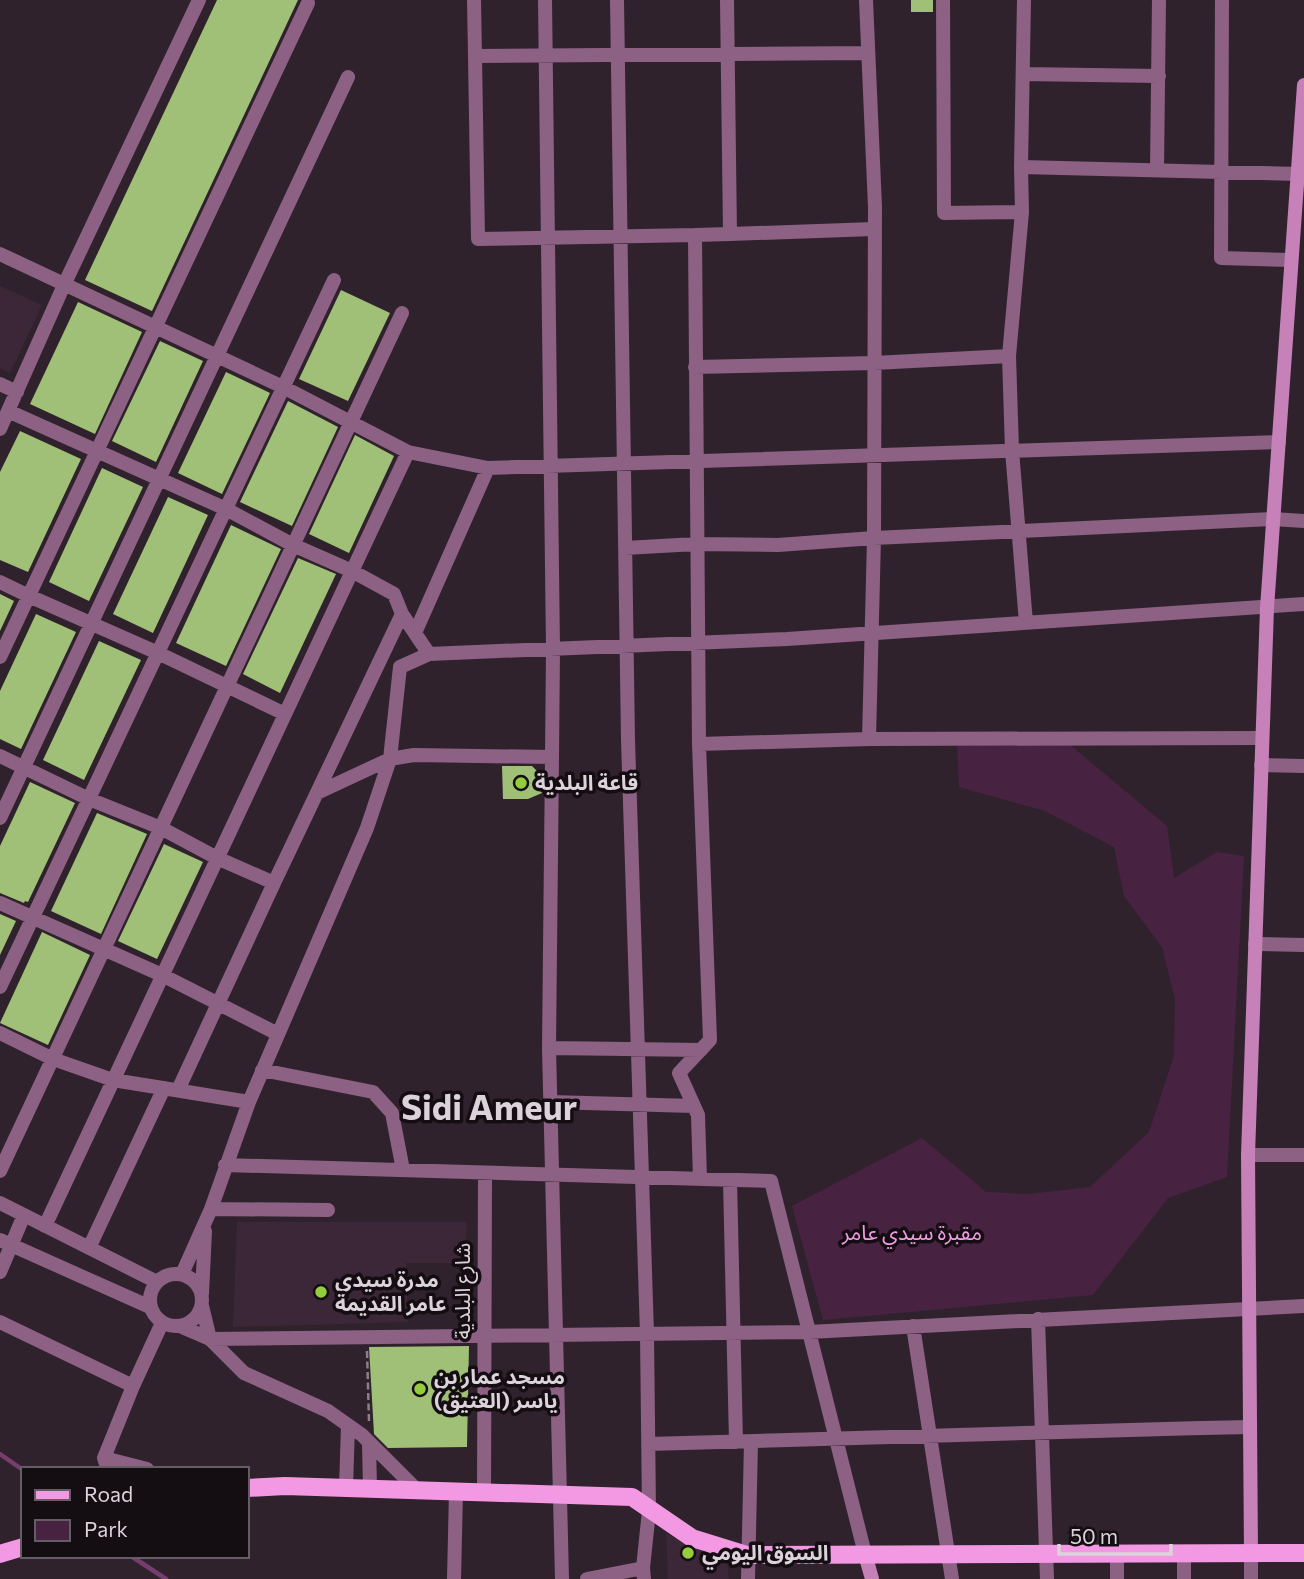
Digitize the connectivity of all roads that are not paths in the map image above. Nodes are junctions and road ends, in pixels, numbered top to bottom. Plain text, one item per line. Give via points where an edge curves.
1 (199, 0) edge
2 (474, 0) edge
3 (545, 0) edge
4 (617, 0) edge
5 (727, 0) edge
6 (866, 0) edge
7 (943, 0) edge
8 (1024, 0) edge
9 (1160, 0) edge
10 (1222, 0) edge
11 (309, 3) dead end
12 (727, 53) junction
13 (868, 53) junction
14 (617, 54) junction
15 (546, 55) junction
16 (475, 56) junction
17 (1023, 74) junction
18 (348, 76) dead end
19 (1158, 76) junction
20 (1304, 85) edge
21 (1021, 167) junction
22 (1157, 170) junction
23 (1222, 172) junction
24 (1298, 174) junction
25 (1022, 212) junction
26 (874, 229) junction
27 (730, 234) junction
28 (620, 235) junction
29 (695, 236) junction
30 (548, 239) junction
31 (0, 254) edge
32 (1292, 260) junction
33 (334, 280) dead end
34 (64, 285) junction
35 (402, 313) dead end
36 (155, 329) junction
37 (1009, 356) junction
38 (216, 357) junction
39 (874, 363) junction
40 (695, 367) junction
41 (0, 384) edge
42 (283, 387) junction
43 (16, 392) junction
44 (8, 411) junction
45 (350, 423) junction
46 (0, 429) edge
47 (1279, 442) junction
48 (1012, 450) junction
49 (97, 452) junction
50 (408, 452) junction
51 (874, 455) junction
52 (696, 461) junction
53 (623, 463) junction
54 (551, 466) junction
55 (488, 468) junction
56 (158, 480) junction
57 (226, 509) junction
58 (1273, 520) junction
59 (1304, 521) edge
60 (1018, 531) junction
61 (874, 537) junction
62 (696, 544) junction
63 (293, 545) junction
64 (625, 548) junction
65 (352, 571) junction
66 (0, 582) edge
67 (29, 596) junction
68 (1304, 604) edge
69 (1267, 608) junction
70 (402, 614) junction
71 (1026, 623) junction
72 (91, 624) junction
73 (415, 633) junction
74 (871, 634) junction
75 (697, 643) junction
76 (626, 646) junction
77 (553, 649) junction
78 (158, 653) junction
79 (429, 654) junction
80 (0, 657) edge
81 (227, 688) junction
82 (285, 714) junction
83 (1262, 738) junction
84 (869, 739) junction
85 (699, 744) junction
86 (0, 756) edge
87 (552, 757) junction
88 (390, 758) junction
89 (1261, 765) junction
90 (1304, 766) edge
91 (23, 768) junction
92 (317, 793) junction
93 (89, 799) junction
94 (0, 818) edge
95 (161, 828) junction
96 (217, 858) junction
97 (274, 883) junction
98 (0, 903) edge
99 (33, 918) junction
100 (1255, 944) junction
101 (1304, 945) edge
102 (103, 951) junction
103 (162, 975) junction
104 (0, 987) edge
105 (219, 1002) junction
106 (0, 1033) edge
107 (278, 1034) junction
108 (550, 1048) junction
109 (638, 1049) junction
110 (701, 1050) junction
111 (53, 1059) junction
112 (262, 1070) junction
113 (113, 1080) junction
114 (171, 1089) junction
115 (249, 1102) junction
116 (550, 1102) junction
117 (639, 1105) junction
118 (694, 1106) junction
119 (1248, 1155) junction
120 (1304, 1155) edge
121 (225, 1165) junction
122 (404, 1170) junction
123 (0, 1171) edge
124 (485, 1173) junction
125 (552, 1175) junction
126 (642, 1177) junction
127 (700, 1179) junction
128 (730, 1180) junction
129 (0, 1203) edge
130 (328, 1210) dead end
131 (24, 1215) junction
132 (208, 1216) junction
133 (45, 1226) junction
134 (6, 1243) edge
135 (89, 1248) junction
136 (0, 1272) edge
137 (182, 1274) junction
138 (157, 1282) junction
139 (202, 1301) junction
140 (1304, 1306) edge
141 (150, 1307) junction
142 (1249, 1308) junction
143 (1038, 1319) junction
144 (0, 1322) edge
145 (162, 1323) junction
146 (180, 1326) junction
147 (914, 1326) junction
148 (809, 1332) junction
149 (733, 1333) junction
150 (647, 1334) junction
151 (555, 1335) junction
152 (484, 1336) junction
153 (210, 1339) junction
154 (132, 1385) junction
155 (348, 1425) junction
156 (1250, 1427) junction
157 (1042, 1431) junction
158 (930, 1436) junction
159 (836, 1440) junction
160 (743, 1442) junction
161 (369, 1443) junction
162 (648, 1444) junction
163 (106, 1464) edge
164 (131, 1467) edge
165 (248, 1488) edge
166 (346, 1488) junction
167 (370, 1489) junction
168 (418, 1491) junction
169 (456, 1492) junction
170 (484, 1493) junction
171 (559, 1495) junction
172 (649, 1511) junction
173 (21, 1548) edge
174 (1304, 1553) edge
175 (0, 1554) edge
176 (747, 1555) junction
177 (866, 1555) junction
178 (948, 1555) junction
179 (1047, 1555) junction
180 (1117, 1555) junction
181 (1184, 1555) junction
182 (1251, 1555) junction
183 (644, 1573) edge
184 (454, 1579) edge
185 (562, 1579) edge
186 (587, 1579) edge
187 (748, 1579) edge
188 (872, 1579) edge
189 (952, 1579) edge
190 (1047, 1579) edge
191 (1117, 1579) edge
192 (1184, 1579) edge
193 (1251, 1579) edge

1 - 34 street
2 - 16 street
3 - 15 street
4 - 14 street
5 - 12 street
6 - 13 street
7 - 25 street via 944,213
8 - 17 street
9 - 19 street
10 - 23 street
11 - 36 street
12 - 13 street
12 - 14 street
12 - 27 street
13 - 26 street
14 - 15 street
14 - 28 street
15 - 16 street
15 - 30 street
16 - 30 street via 478,239
17 - 19 street
17 - 21 street
18 - 38 street
19 - 22 street
20 - 24 main road
21 - 22 street
21 - 25 street
22 - 23 street
23 - 24 street
23 - 32 street via 1221,258
24 - 32 main road
25 - 37 street
26 - 27 street
26 - 39 street
27 - 29 street
28 - 29 street
28 - 30 street
28 - 53 street
29 - 40 street
30 - 54 street
31 - 34 street
32 - 47 main road
33 - 42 street
34 - 36 street
34 - 43 street
35 - 45 street
36 - 38 street
36 - 49 street
37 - 39 street
37 - 48 street
38 - 42 street
38 - 56 street
39 - 40 street
39 - 51 street
40 - 52 street
41 - 43 street
42 - 45 street
42 - 57 street
43 - 44 street
44 - 46 street
44 - 49 street
45 - 50 street
45 - 63 street
47 - 48 street
47 - 58 main road
48 - 51 street
48 - 60 street
49 - 56 street
49 - 67 street
50 - 55 street
50 - 65 street
51 - 52 street
51 - 61 street
52 - 53 street
52 - 62 street
53 - 54 street
53 - 64 street
54 - 55 street
54 - 77 street
55 - 73 street
56 - 57 street
56 - 72 street
57 - 63 street
57 - 78 street
58 - 59 street
58 - 60 street
58 - 69 main road
60 - 61 street
60 - 71 street
61 - 62 street via 778,545
61 - 74 street
62 - 64 street
62 - 75 street
63 - 65 street
63 - 81 street
64 - 76 street
65 - 70 street via 394,594
65 - 82 street
66 - 67 street
67 - 72 street
67 - 80 street
68 - 69 street
69 - 71 street
69 - 83 main road
70 - 73 street
70 - 92 street
71 - 74 street
72 - 78 street
72 - 91 street
73 - 79 street
74 - 75 street
74 - 84 street
75 - 76 street
75 - 85 street
76 - 77 street
76 - 109 street
77 - 79 street
77 - 87 street
78 - 81 street
78 - 93 street
79 - 88 street via 400,667
81 - 82 street
81 - 95 street
82 - 96 street
83 - 84 street
83 - 89 main road
84 - 85 street
85 - 110 street via 710,1040
86 - 91 street
87 - 88 street
87 - 108 street
88 - 92 street
88 - 107 street via 367,828
89 - 90 street
89 - 100 main road
91 - 93 street
91 - 94 street
92 - 97 street
93 - 95 street
93 - 99 street
95 - 96 street
95 - 102 street
96 - 97 street
96 - 103 street
97 - 105 street
98 - 99 street
99 - 102 street
99 - 104 street
100 - 101 street
100 - 119 main road
102 - 103 street
102 - 111 street
103 - 105 street
103 - 113 street
105 - 107 street
105 - 114 street
106 - 111 street
107 - 112 street
108 - 109 street
108 - 116 street
109 - 110 street
109 - 117 street
110 - 118 street via 679,1073
111 - 113 street
111 - 123 street
112 - 115 street
112 - 122 street via 373,1092 392,1113
113 - 114 street
113 - 133 street
114 - 115 street
114 - 135 street
115 - 121 street
116 - 117 street
116 - 125 street
117 - 118 street
117 - 126 street
118 - 127 street
119 - 120 street
119 - 142 main road
121 - 122 street
121 - 132 street
122 - 124 street
124 - 125 street
124 - 152 street, شارع البلدية
125 - 126 street
125 - 151 street
126 - 127 street
126 - 150 street
127 - 128 street
128 - 148 street via 771,1181
128 - 149 street
129 - 131 street
130 - 132 street
131 - 133 street
131 - 134 street
132 - 137 street
132 - 139 street
133 - 135 street
134 - 136 street
134 - 141 street
135 - 138 street
137 - 138 street via 164,1276
137 - 139 street via 198,1286
138 - 141 street via 151,1289
139 - 146 street via 197,1315
139 - 153 street
140 - 142 street
141 - 145 street
142 - 143 street
142 - 156 main road
143 - 147 street
143 - 157 street
144 - 154 street
145 - 146 street
145 - 154 street
146 - 153 street
147 - 148 street
147 - 158 street
148 - 149 street
148 - 159 street
149 - 150 street
149 - 160 street
150 - 151 street
150 - 162 street
151 - 152 street
151 - 171 street
152 - 153 street
152 - 170 street, شارع البلدية
153 - 155 street via 244,1373 328,1411
154 - 163 street
155 - 161 street
155 - 166 street
156 - 157 street
156 - 182 main road
157 - 158 street
157 - 179 street
158 - 159 street
158 - 178 street
159 - 160 street
159 - 177 street
160 - 162 street
160 - 176 street
161 - 167 street
161 - 168 street
162 - 172 street
163 - 164 street
165 - 166 main road
166 - 167 main road
167 - 168 main road
168 - 169 main road
169 - 170 main road
169 - 184 street
170 - 171 main road
171 - 172 main road via 632,1497
171 - 185 street
172 - 176 main road via 692,1538
172 - 183 street
173 - 175 main road
174 - 182 main road
176 - 177 main road
176 - 187 street
177 - 178 main road
177 - 188 main road
178 - 179 main road
178 - 189 street
179 - 180 main road
179 - 190 street
180 - 181 main road
180 - 191 street
181 - 182 main road
181 - 192 street
182 - 193 street
183 - 186 street

